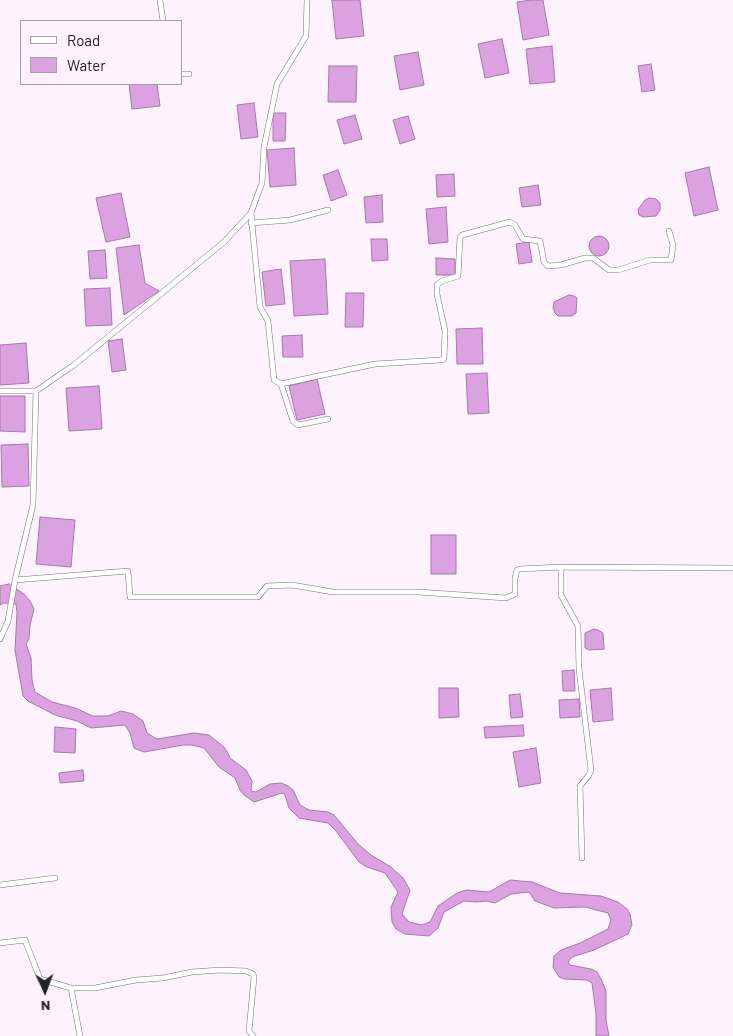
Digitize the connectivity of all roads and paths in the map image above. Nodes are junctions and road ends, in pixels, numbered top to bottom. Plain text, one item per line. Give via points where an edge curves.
1 (160, 0) edge
2 (307, 0) edge
3 (163, 20) edge
4 (182, 74) edge
5 (189, 74) dead end
6 (328, 210) dead end
7 (251, 214) junction
8 (251, 223) junction
9 (669, 231) dead end
10 (281, 384) junction
11 (0, 391) edge
12 (36, 391) junction
13 (328, 419) dead end
14 (562, 567) junction
15 (733, 568) edge
16 (15, 580) junction
17 (0, 639) edge
18 (582, 858) dead end
19 (55, 878) dead end
20 (0, 885) edge
21 (0, 942) edge
22 (71, 988) junction
23 (80, 1036) edge
24 (253, 1036) edge

1 - 3 street
2 - 7 street via 306,36 277,84 264,147 262,183
4 - 5 street
6 - 8 street via 290,220
7 - 8 street
7 - 12 street via 224,242
8 - 10 street via 260,307 268,321 274,380
9 - 10 street via 673,245 671,260 650,260 618,270 609,270 593,258 548,266 544,262 540,241 523,239 510,222 462,235 458,276 437,285 445,331 444,359 375,364
10 - 13 street via 293,421 298,425
11 - 12 street
12 - 16 street via 34,505
14 - 15 street
14 - 16 street via 517,570 515,594 506,598 418,592 333,592 292,585 267,586 258,597 130,598 128,571
14 - 18 street via 561,595 578,626 579,669 591,770 580,786
16 - 17 street via 8,621
19 - 20 street
21 - 22 street via 25,940 40,979
22 - 23 street
22 - 24 street via 95,988 192,972 246,971 254,978 249,1031

